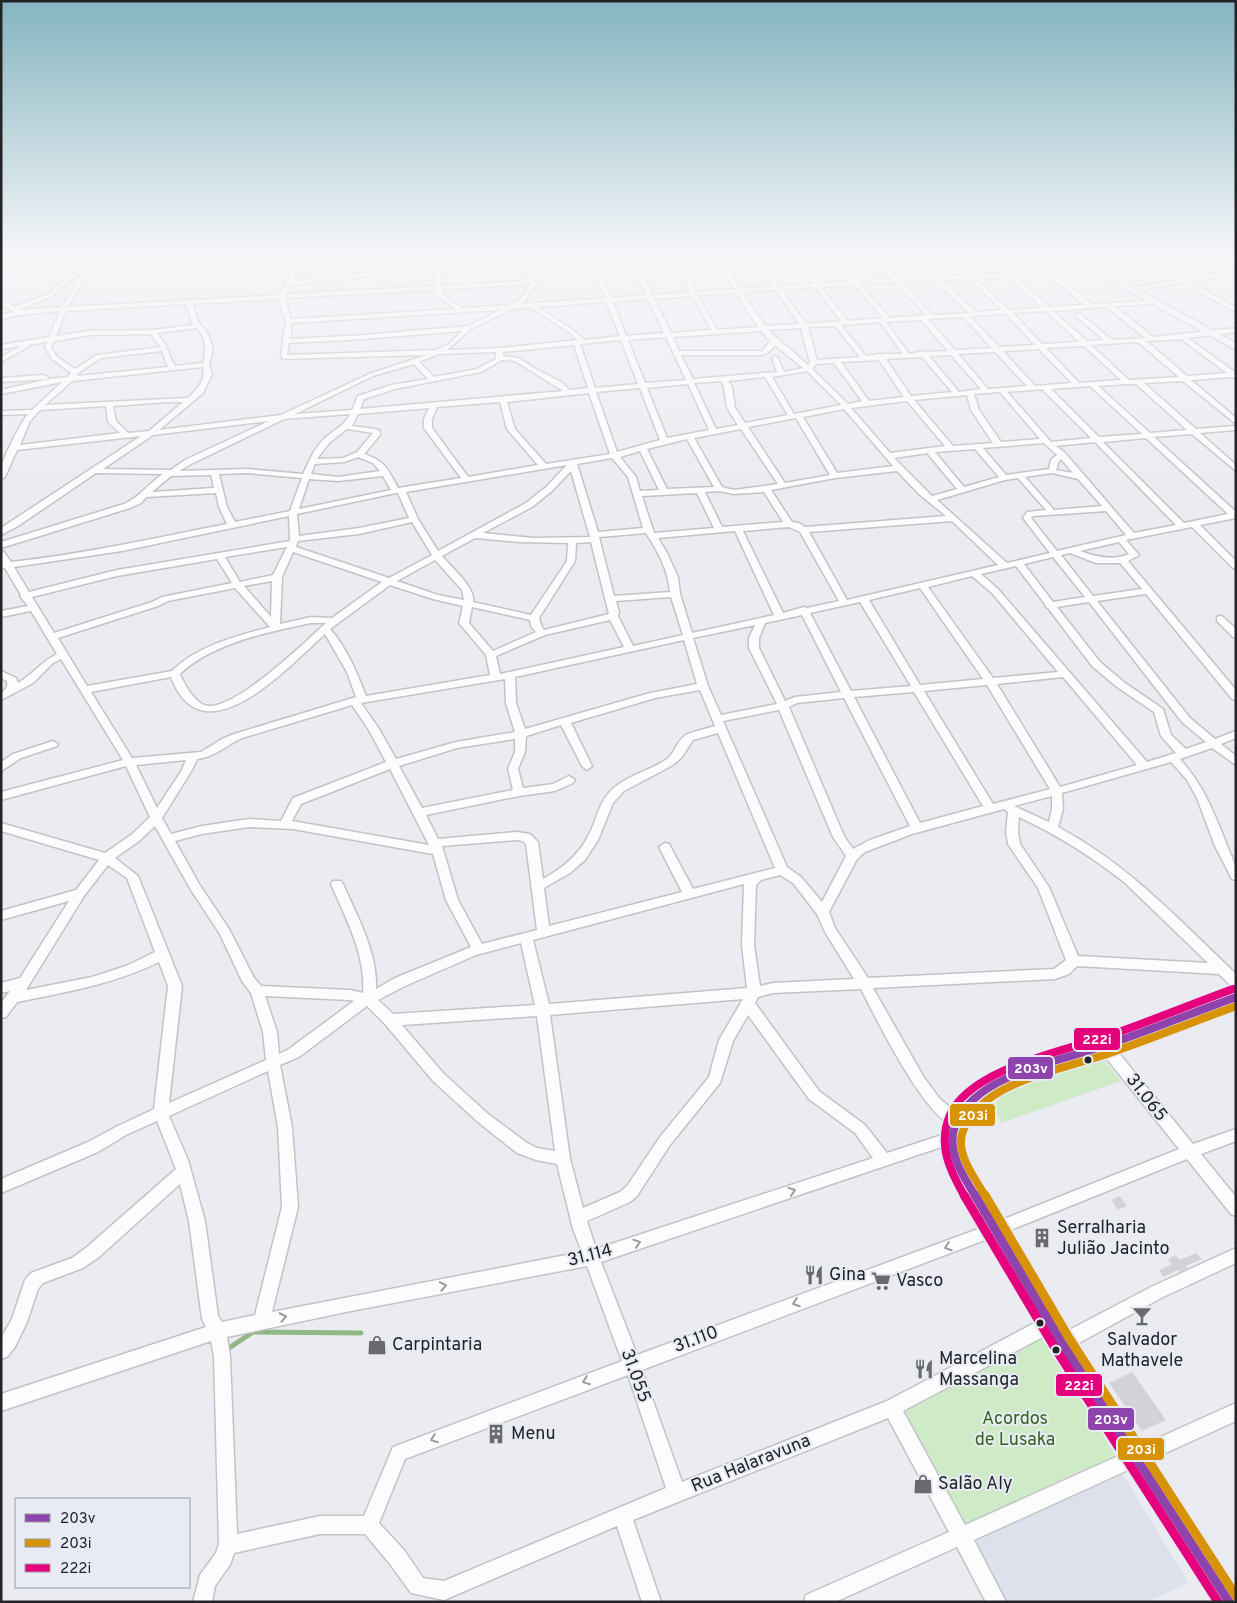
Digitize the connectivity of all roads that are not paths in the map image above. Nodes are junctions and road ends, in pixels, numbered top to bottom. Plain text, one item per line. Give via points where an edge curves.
1 (152, 332) edge
2 (54, 333) edge
3 (102, 333) edge
4 (204, 333) edge
5 (288, 333) edge
6 (413, 333) edge
7 (464, 333) edge
8 (573, 333) edge
9 (620, 333) edge
10 (703, 333) edge
11 (766, 333) edge
12 (805, 333) edge
13 (844, 333) edge
14 (893, 333) edge
15 (935, 333) edge
16 (981, 333) edge
17 (1028, 333) edge
18 (1075, 333) edge
19 (1100, 333) edge
20 (1143, 333) edge
21 (1219, 333) edge
22 (1212, 334) junction
23 (670, 335) junction
24 (1182, 337) junction
25 (622, 338) junction
26 (51, 339) junction
27 (1151, 339) junction
28 (286, 340) junction
29 (1139, 340) junction
30 (774, 341) junction
31 (1109, 341) junction
32 (579, 342) junction
33 (29, 343) junction
34 (1087, 343) junction
35 (1041, 346) junction
36 (1, 347) edge
37 (1236, 348) edge
38 (994, 349) junction
39 (165, 350) junction
40 (500, 350) junction
41 (440, 351) junction
42 (950, 352) junction
43 (678, 353) junction
44 (923, 353) junction
45 (906, 354) junction
46 (880, 356) junction
47 (499, 358) junction
48 (775, 358) dead end
49 (864, 358) junction
50 (1, 360) edge
51 (836, 360) junction
52 (415, 361) junction
53 (206, 365) junction
54 (811, 366) junction
55 (172, 367) junction
56 (781, 374) junction
57 (73, 375) junction
58 (768, 376) junction
59 (1235, 376) edge
60 (724, 378) junction
61 (432, 379) junction
62 (1186, 379) junction
63 (1, 380) edge
64 (689, 381) junction
65 (1137, 381) junction
66 (1127, 382) junction
67 (1092, 384) junction
68 (1077, 385) junction
69 (642, 386) junction
70 (1033, 388) junction
71 (1046, 388) junction
72 (593, 390) junction
73 (986, 390) junction
74 (1002, 390) junction
75 (1, 392) edge
76 (970, 392) junction
77 (568, 393) junction
78 (957, 394) junction
79 (910, 399) junction
80 (189, 400) junction
81 (503, 400) junction
82 (867, 403) junction
83 (109, 404) junction
84 (434, 405) junction
85 (846, 406) junction
86 (36, 410) junction
87 (354, 412) junction
88 (1, 414) edge
89 (795, 416) junction
90 (283, 417) junction
91 (1236, 422) edge
92 (744, 426) junction
93 (346, 427) junction
94 (1236, 428) edge
95 (1194, 431) junction
96 (714, 432) junction
97 (151, 433) junction
98 (1148, 434) junction
99 (126, 435) junction
100 (690, 437) junction
101 (1098, 439) junction
102 (664, 441) junction
103 (1048, 443) junction
104 (998, 444) junction
105 (642, 447) junction
106 (978, 447) junction
107 (951, 448) junction
108 (13, 450) junction
109 (931, 452) junction
110 (1, 453) edge
111 (359, 454) junction
112 (614, 455) junction
113 (1062, 455) junction
114 (888, 456) junction
115 (312, 462) junction
116 (572, 463) junction
117 (543, 466) junction
118 (899, 468) junction
119 (1236, 469) edge
120 (94, 471) junction
121 (1052, 471) junction
122 (215, 472) junction
123 (172, 473) junction
124 (386, 473) junction
125 (1020, 475) junction
126 (1, 476) edge
127 (835, 476) junction
128 (306, 477) junction
129 (1081, 477) junction
130 (1004, 478) junction
131 (466, 479) junction
132 (783, 486) junction
133 (719, 489) junction
134 (766, 489) junction
135 (218, 490) junction
136 (700, 490) junction
137 (398, 491) junction
138 (963, 491) junction
139 (664, 492) junction
140 (636, 494) junction
141 (144, 495) junction
142 (932, 499) junction
143 (1107, 508) junction
144 (1051, 512) junction
145 (293, 513) junction
146 (1235, 515) edge
147 (954, 518) junction
148 (414, 519) junction
149 (1193, 523) junction
150 (789, 524) junction
151 (1182, 525) junction
152 (233, 526) junction
153 (738, 528) junction
154 (719, 530) junction
155 (803, 530) junction
156 (1, 532) edge
157 (650, 533) junction
158 (474, 535) junction
159 (1132, 536) junction
160 (594, 537) junction
161 (1121, 539) junction
162 (572, 541) junction
163 (294, 543) junction
164 (1, 545) edge
165 (1070, 550) junction
166 (1056, 553) junction
167 (1, 554) edge
168 (220, 555) junction
169 (437, 556) junction
170 (1123, 560) junction
171 (1019, 563) junction
172 (4, 566) edge
173 (1005, 566) junction
174 (1236, 566) edge
175 (974, 574) junction
176 (277, 576) junction
177 (388, 582) junction
178 (238, 584) junction
179 (922, 585) junction
180 (1150, 591) junction
181 (675, 594) junction
182 (25, 596) junction
183 (1092, 598) junction
184 (611, 599) junction
185 (863, 599) junction
186 (844, 602) junction
187 (468, 604) junction
188 (1049, 605) junction
189 (33, 608) junction
190 (804, 610) junction
191 (1, 614) edge
192 (613, 616) junction
193 (779, 616) junction
194 (534, 618) junction
195 (1220, 618) dead end
196 (762, 620) junction
197 (334, 621) junction
198 (275, 628) junction
199 (326, 630) junction
200 (542, 633) junction
201 (1236, 635) edge
202 (51, 637) junction
203 (688, 637) junction
204 (630, 648) junction
205 (62, 654) junction
206 (491, 655) junction
207 (174, 673) junction
208 (1, 674) edge
209 (1065, 674) junction
210 (510, 675) junction
211 (495, 676) junction
212 (990, 681) junction
213 (703, 686) junction
214 (916, 689) junction
215 (11, 690) junction
216 (84, 690) junction
217 (848, 696) junction
218 (1236, 697) edge
219 (1, 698) edge
220 (358, 700) junction
221 (783, 706) junction
222 (1177, 709) junction
223 (1158, 711) junction
224 (565, 722) junction
225 (719, 723) junction
226 (521, 734) junction
227 (1236, 734) edge
228 (53, 744) dead end
229 (1213, 744) junction
230 (193, 756) junction
231 (1178, 756) junction
232 (129, 762) junction
233 (1236, 762) edge
234 (392, 764) junction
235 (587, 766) dead end
236 (1144, 766) junction
237 (1, 768) edge
238 (569, 780) dead end
239 (1056, 790) junction
240 (519, 792) junction
241 (1, 796) edge
242 (990, 808) junction
243 (1008, 808) junction
244 (419, 813) junction
245 (156, 818) junction
246 (284, 825) junction
247 (1, 827) edge
248 (1052, 827) junction
249 (917, 829) junction
250 (169, 839) junction
251 (436, 847) junction
252 (665, 847) dead end
253 (852, 856) junction
254 (107, 858) junction
255 (782, 870) junction
256 (761, 874) junction
257 (1236, 876) edge
258 (337, 884) dead end
259 (538, 886) junction
260 (80, 893) junction
261 (689, 893) junction
262 (823, 912) junction
263 (1, 916) edge
264 (543, 932) junction
265 (526, 936) junction
266 (479, 949) junction
267 (163, 954) junction
268 (1074, 961) junction
269 (1222, 970) junction
270 (24, 982) junction
271 (1236, 982) edge
272 (864, 983) junction
273 (1, 988) edge
274 (257, 991) junction
275 (14, 996) junction
276 (1236, 997) edge
277 (751, 998) junction
278 (369, 1000) junction
279 (543, 1009) junction
280 (1, 1013) edge
281 (390, 1020) junction
282 (1104, 1045) junction
283 (272, 1063) junction
284 (161, 1113) junction
285 (954, 1130) junction
286 (1236, 1135) edge
287 (1188, 1151) junction
288 (562, 1159) junction
289 (884, 1160) junction
290 (183, 1172) junction
291 (1, 1186) edge
292 (1236, 1210) edge
293 (578, 1218) junction
294 (994, 1230) junction
295 (1236, 1255) edge
296 (591, 1258) junction
297 (261, 1322) junction
298 (218, 1331) junction
299 (1056, 1333) junction
300 (1, 1351) edge
301 (632, 1364) junction
302 (1, 1402) edge
303 (892, 1408) junction
304 (1236, 1412) edge
305 (1135, 1459) junction
306 (676, 1494) junction
307 (622, 1515) junction
308 (368, 1525) junction
309 (962, 1536) junction
310 (228, 1544) junction
311 (202, 1602) edge
312 (652, 1602) edge
313 (813, 1602) edge
314 (997, 1602) edge
315 (1229, 1602) edge

1 - 39 street
2 - 26 street
3 - 26 street
4 - 53 street via 210,349
5 - 28 street
6 - 28 street
7 - 41 street
8 - 32 street
9 - 25 street
10 - 23 street
11 - 30 street
12 - 54 street
13 - 49 street
14 - 45 street
15 - 42 street
16 - 38 street
17 - 35 street
18 - 34 street
19 - 31 street
20 - 27 street
21 - 22 street
22 - 24 street
22 - 37 street
23 - 25 street
23 - 43 street
24 - 27 street
24 - 59 street
25 - 32 street
25 - 69 street
26 - 33 street
26 - 57 street via 50,354
27 - 29 street
28 - 41 street via 285,358
29 - 31 street
29 - 62 street
30 - 43 street via 763,353
30 - 54 street
31 - 34 street
32 - 40 street
32 - 72 street
33 - 36 street
33 - 50 street
34 - 35 street
34 - 66 street
35 - 38 street
35 - 68 street
38 - 42 street
38 - 70 street
39 - 55 street
39 - 57 street via 99,356
40 - 41 street
40 - 47 street
41 - 52 street
42 - 44 street
42 - 73 street
43 - 64 street
44 - 45 street
44 - 78 street
45 - 46 street
46 - 49 street
46 - 79 street
47 - 61 street via 479,371
47 - 77 street via 517,359 528,369 561,385
48 - 56 street
49 - 51 street
51 - 54 street
51 - 82 street
52 - 61 street
52 - 90 street via 371,375
53 - 55 street
53 - 80 street via 206,381
54 - 56 street via 802,372
54 - 85 street
55 - 57 street
56 - 58 street
57 - 63 street
57 - 75 street
57 - 86 street
58 - 60 street
58 - 89 street
59 - 62 street
60 - 64 street
60 - 92 street via 731,408
61 - 87 street via 367,395 358,401
62 - 65 street
62 - 91 street
64 - 69 street
64 - 96 street
65 - 66 street
65 - 95 street
66 - 67 street
67 - 68 street
67 - 98 street
68 - 71 street
69 - 72 street
69 - 102 street
70 - 71 street
70 - 74 street
71 - 101 street
72 - 77 street
72 - 112 street
73 - 74 street
73 - 76 street
74 - 103 street
76 - 78 street
76 - 104 street via 975,410
77 - 81 street
78 - 79 street
79 - 82 street
79 - 107 street
80 - 83 street
80 - 97 street
81 - 84 street
81 - 117 street via 512,429
82 - 85 street
83 - 86 street
83 - 99 street via 112,422
84 - 87 street
84 - 131 street via 428,428
85 - 89 street
85 - 114 street
86 - 88 street
86 - 108 street via 20,432
87 - 90 street
87 - 93 street
89 - 92 street
89 - 127 street
90 - 97 street
90 - 123 street via 188,462
92 - 96 street
92 - 132 street
93 - 111 street via 376,433
93 - 115 street via 326,441
94 - 95 street
95 - 98 street
95 - 119 street
96 - 100 street
97 - 99 street
97 - 120 street
98 - 101 street
98 - 146 street
99 - 108 street
100 - 102 street
100 - 133 street
101 - 103 street
101 - 151 street
102 - 105 street
103 - 104 street
103 - 113 street
104 - 106 street
105 - 112 street
105 - 139 street
106 - 107 street
106 - 130 street
107 - 109 street
108 - 110 street
108 - 126 street
109 - 114 street
109 - 138 street
111 - 115 street via 344,460
111 - 124 street via 376,461
112 - 116 street
112 - 140 street via 632,477
113 - 121 street
113 - 129 street
114 - 118 street
115 - 128 street
116 - 117 street
116 - 158 street via 549,489 529,505
116 - 160 street
117 - 131 street
118 - 127 street
118 - 142 street
120 - 123 street
120 - 156 street
121 - 125 street
121 - 129 street
122 - 123 street
122 - 128 street via 247,471
122 - 135 street
123 - 141 street
124 - 128 street via 347,479
124 - 137 street
125 - 130 street
125 - 144 street
127 - 132 street
128 - 145 street
129 - 143 street
130 - 138 street
131 - 137 street
132 - 134 street
133 - 134 street via 734,492
133 - 136 street
134 - 150 street
135 - 141 street
135 - 152 street
136 - 139 street
136 - 154 street
137 - 145 street
137 - 148 street
138 - 142 street
139 - 140 street
140 - 157 street
141 - 164 street via 138,501 111,512
142 - 147 street
143 - 144 street
143 - 159 street
144 - 166 street via 1030,514 1027,518
145 - 152 street
145 - 163 street
146 - 149 street
147 - 155 street
147 - 173 street
148 - 163 street
148 - 169 street
149 - 151 street
149 - 174 street
150 - 153 street
150 - 155 street
151 - 159 street
152 - 172 street via 122,548
153 - 154 street
153 - 193 street
154 - 157 street
155 - 186 street
157 - 160 street
157 - 181 street via 668,563
158 - 162 street
158 - 169 street
159 - 161 street
160 - 162 street
160 - 184 street
161 - 165 street
161 - 170 street via 1134,555
162 - 194 street via 572,561
163 - 168 street
163 - 176 street
163 - 177 street
165 - 166 street
165 - 170 street via 1096,560
166 - 171 street
166 - 183 street
167 - 172 street
168 - 178 street via 223,565
168 - 182 street via 117,573
169 - 177 street
169 - 187 street via 466,589
170 - 180 street
171 - 173 street
171 - 188 street
172 - 182 street
173 - 175 street
175 - 179 street
175 - 209 street via 995,591
176 - 178 street
176 - 198 street
177 - 187 street
177 - 197 street
178 - 198 street
178 - 202 street via 165,598 158,604
179 - 185 street
179 - 212 street
180 - 183 street
180 - 218 street
181 - 184 street
181 - 203 street
182 - 189 street
183 - 188 street
183 - 222 street
184 - 192 street
185 - 186 street
185 - 214 street
186 - 190 street
187 - 194 street
187 - 206 street via 464,623
188 - 223 street via 1103,672
189 - 191 street
189 - 202 street
190 - 193 street
190 - 217 street
192 - 200 street
192 - 204 street
193 - 196 street
194 - 200 street
195 - 201 street
196 - 203 street
196 - 221 street via 754,638 754,648
197 - 198 street via 311,620
197 - 199 street
198 - 207 street via 200,655 183,663
199 - 207 street via 255,690 224,707 199,707 181,689
199 - 220 street via 352,672
200 - 206 street
202 - 205 street
203 - 204 street
203 - 213 street
204 - 210 street
205 - 215 street
205 - 216 street
206 - 211 street
207 - 216 street
208 - 215 street via 12,680
209 - 212 street
209 - 236 street
210 - 211 street
210 - 226 street via 511,703
211 - 220 street
212 - 214 street
212 - 239 street
213 - 224 street via 654,695
213 - 225 street
214 - 217 street
214 - 242 street
215 - 219 street
216 - 232 street
217 - 221 street via 795,700
217 - 249 street
220 - 230 street via 238,736 211,752
220 - 234 street
221 - 225 street
221 - 253 street via 839,837
222 - 223 street
222 - 229 street
223 - 231 street via 1166,736
224 - 226 street
224 - 235 street
225 - 255 street
225 - 259 street via 689,738 678,755 614,795 584,854 555,879
226 - 234 street via 456,745
226 - 240 street via 520,752 513,769
227 - 229 street
228 - 237 street via 17,756
229 - 231 street
229 - 233 street
230 - 232 street
230 - 245 street
231 - 236 street
231 - 257 street via 1203,798
232 - 241 street
232 - 245 street
234 - 244 street
234 - 246 street via 297,801
236 - 239 street
238 - 240 street via 555,787
239 - 243 street
239 - 248 street via 1059,804
240 - 244 street
242 - 243 street
242 - 249 street
243 - 248 street
243 - 268 street via 1014,844 1043,887
244 - 251 street
245 - 250 street
245 - 254 street
246 - 250 street via 249,823
246 - 251 street
247 - 254 street
248 - 269 street via 1128,879
249 - 253 street via 858,850
250 - 274 street
251 - 259 street via 526,837 532,842
251 - 266 street via 452,900
252 - 261 street
253 - 262 street
254 - 260 street
254 - 267 street via 132,876
255 - 256 street
255 - 262 street via 797,880
256 - 261 street
256 - 277 street via 750,883 748,945
258 - 278 street via 362,946 370,981
259 - 264 street
260 - 263 street
260 - 270 street
261 - 264 street
262 - 272 street via 829,929
264 - 265 street
265 - 266 street
265 - 279 street, 31.055
266 - 278 street via 400,982
267 - 275 street via 130,970 92,982
267 - 284 street via 175,986
268 - 269 street
268 - 272 street via 1055,974
269 - 271 street
270 - 273 street
270 - 275 street
272 - 277 street via 773,988
272 - 285 street via 918,1080
274 - 278 street via 350,995
274 - 283 street via 270,1032
275 - 280 street
276 - 282 street
277 - 279 street
277 - 289 street via 764,1025 810,1091 860,1129
277 - 293 street via 726,1040 715,1079 665,1141 632,1191
278 - 281 street
278 - 283 street via 355,1006 294,1053
279 - 281 street
279 - 288 street, 31.055
281 - 288 street via 438,1077 483,1118 522,1148
282 - 285 street via 1011,1076 968,1105
282 - 287 street, 31.065
283 - 284 street
283 - 297 street via 285,1127 290,1207
284 - 290 street
284 - 291 street via 93,1147
285 - 289 street, 31.114
285 - 294 street via 953,1154
286 - 287 street, 31.110
287 - 292 street, 31.065
287 - 294 street, 31.110
288 - 293 street, 31.055
296 -> 289 street, 31.114
290 - 298 street via 197,1221 210,1319
290 - 300 street via 93,1252 77,1263 37,1278 10,1341
293 - 296 street, 31.055
294 - 299 street
294 -> 301 street, 31.110
295 - 299 street, Rua Halaravuna via 1157,1292
297 -> 296 street, 31.114
296 - 301 street, 31.055
297 - 298 street, 31.114
298 - 302 street, 31.114
298 - 310 street via 222,1356
299 - 303 street, Rua Halaravuna
299 - 305 street
301 - 306 street, 31.055
301 -> 308 street, 31.110 via 399,1453
303 - 306 street, Rua Halaravuna
303 - 309 street
304 - 305 street
305 - 309 street
305 - 315 street
306 - 307 street, Rua Halaravuna
307 - 308 street, Rua Halaravuna via 444,1591 418,1586 398,1557
307 - 312 street
308 - 310 street via 320,1525
309 - 313 street
309 - 314 street
310 - 311 street via 208,1582

